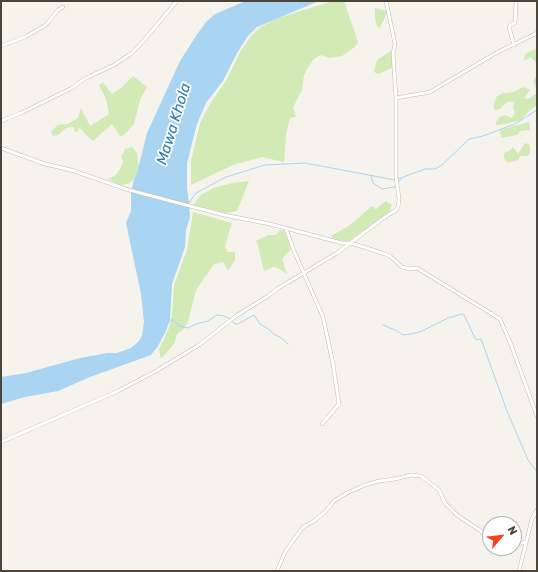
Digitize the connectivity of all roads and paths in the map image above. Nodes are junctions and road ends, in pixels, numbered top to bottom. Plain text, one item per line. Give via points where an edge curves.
1 (177, 1) edge
2 (386, 1) edge
3 (516, 1) edge
4 (63, 7) dead end
5 (537, 33) edge
6 (514, 45) junction
7 (1, 46) edge
8 (396, 98) junction
9 (1, 121) edge
10 (1, 148) edge
11 (286, 229) junction
12 (351, 243) junction
13 (303, 272) junction
14 (537, 416) edge
15 (322, 424) dead end
16 (1, 442) edge
17 (537, 510) edge
18 (482, 532) edge
19 (526, 542) junction
20 (522, 543) edge
21 (277, 571) edge
22 (519, 571) edge

1 - 9 street via 146,38 120,61 72,88
2 - 8 street via 394,41
3 - 6 street via 515,23 509,27
4 - 7 street via 41,28
5 - 6 street
6 - 8 street via 430,92
8 - 12 street via 398,207
10 - 11 street via 129,190
11 - 12 street
11 - 13 street
12 - 13 street
12 - 14 street via 390,256 402,267 417,268 500,319
13 - 15 street via 323,317 339,400 339,404
13 - 16 street via 156,371 112,394
17 - 19 street
18 - 21 street via 458,516 445,503 439,490 421,476 411,475 379,481 347,493 303,526 285,552
19 - 20 street
19 - 22 street

